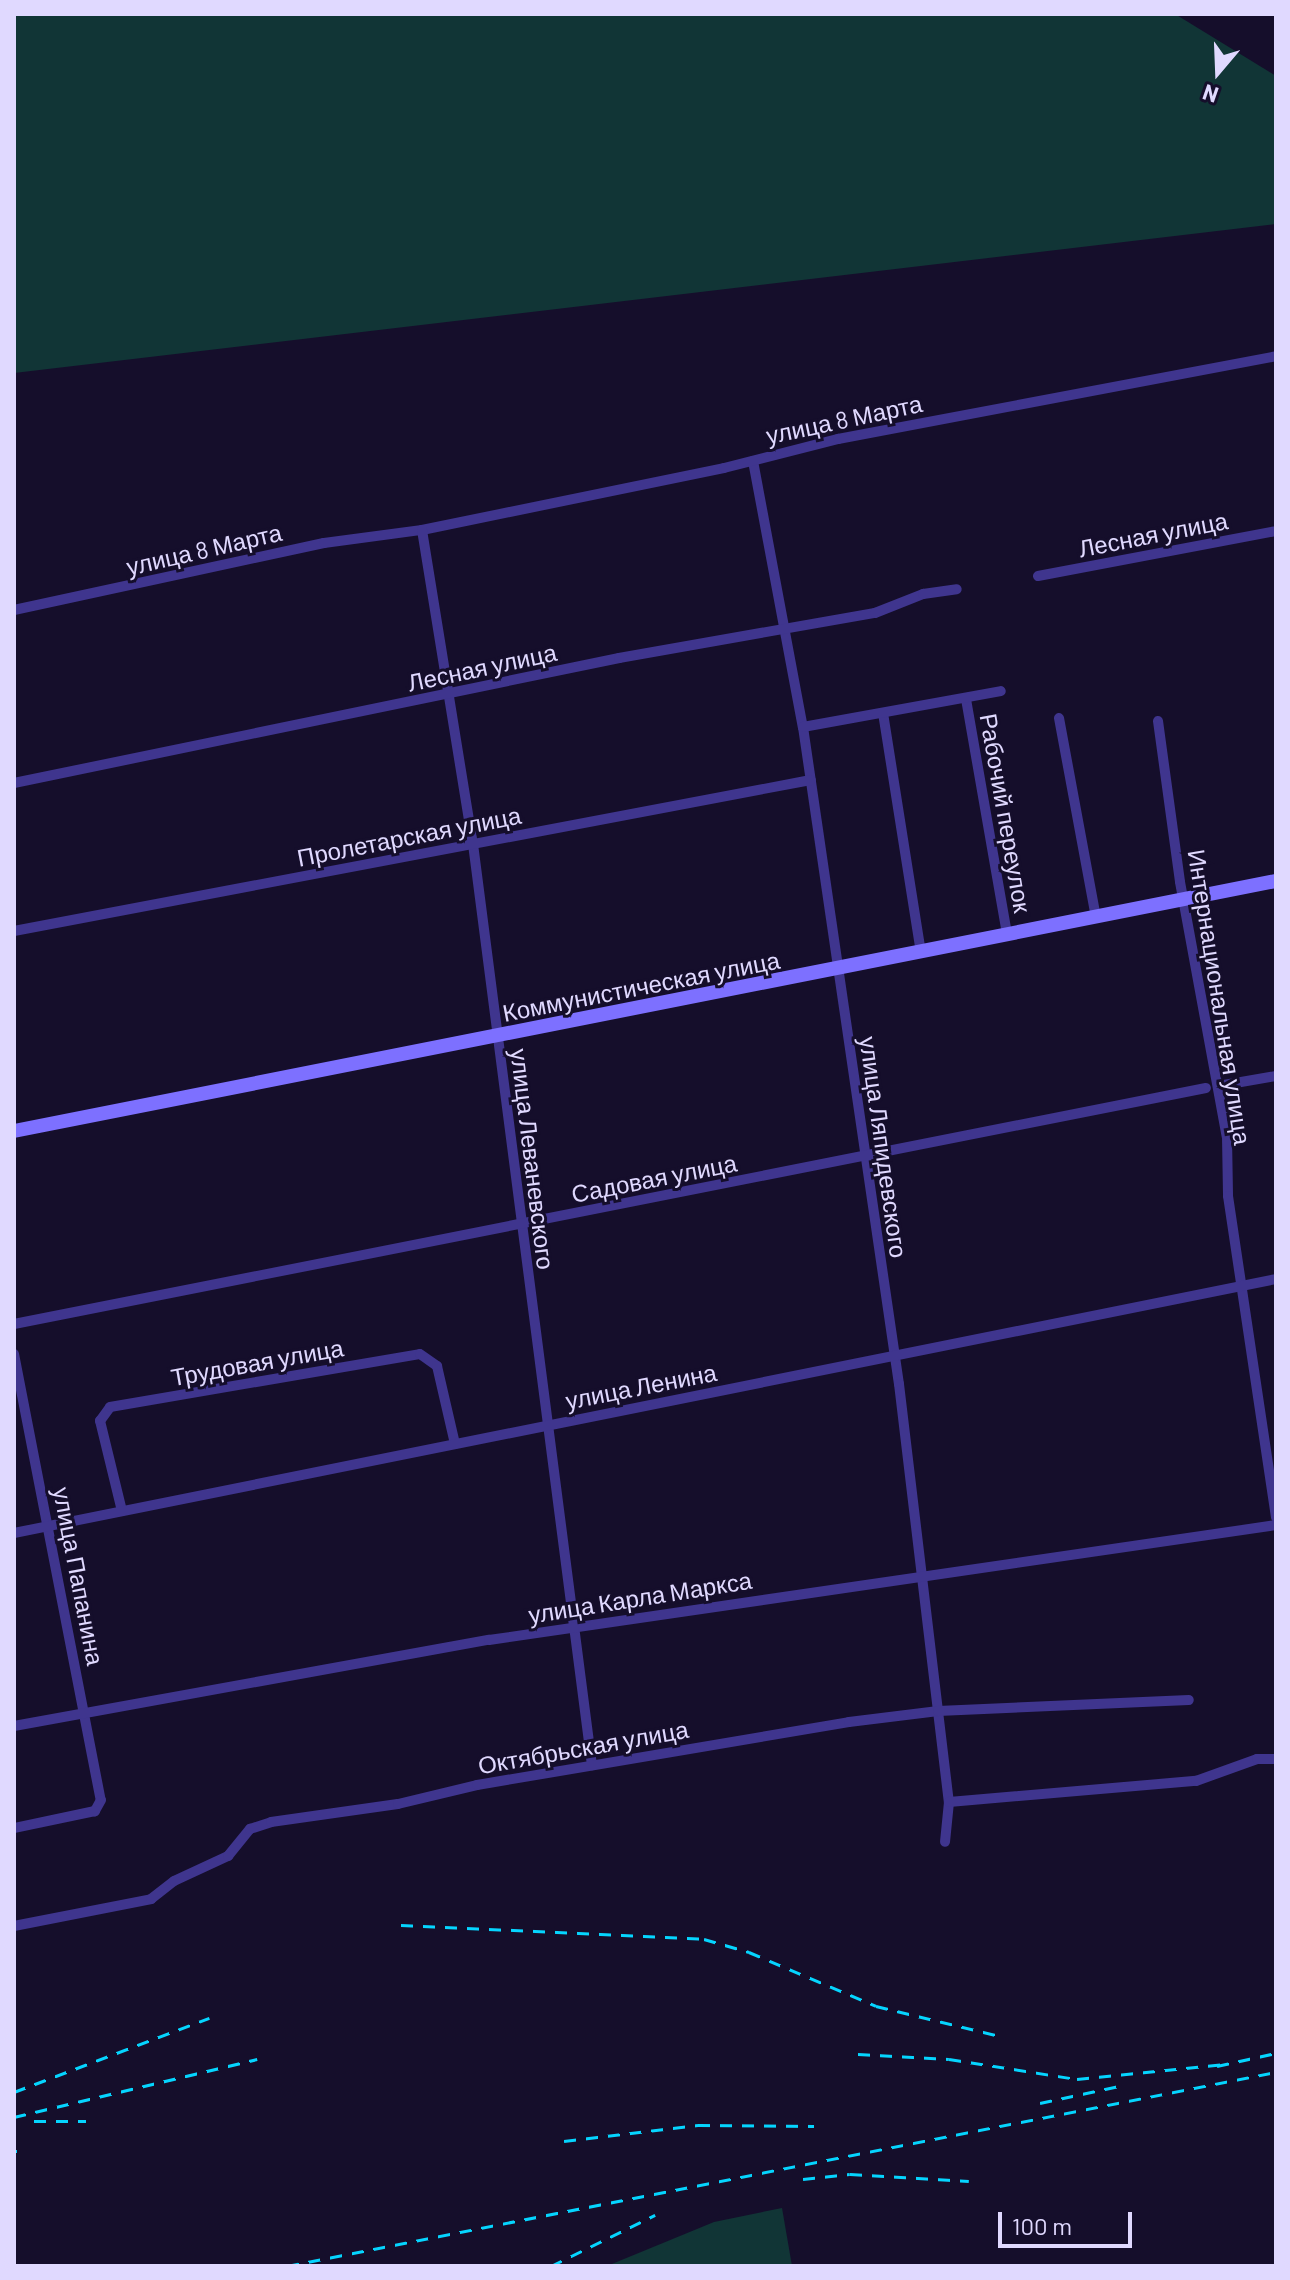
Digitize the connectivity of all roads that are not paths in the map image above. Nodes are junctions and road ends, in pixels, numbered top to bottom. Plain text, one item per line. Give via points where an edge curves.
1 (1276, 356) edge
2 (753, 461) junction
3 (422, 530) junction
4 (1276, 531) edge
5 (1038, 576) dead end
6 (957, 589) dead end
7 (14, 610) edge
8 (787, 626) junction
9 (1001, 691) dead end
10 (452, 695) junction
11 (966, 699) junction
12 (883, 713) junction
13 (1059, 718) dead end
14 (1158, 721) dead end
15 (803, 727) junction
16 (811, 780) junction
17 (14, 783) edge
18 (473, 844) junction
19 (1276, 881) edge
20 (1185, 900) junction
21 (1096, 917) junction
22 (14, 931) edge
23 (1007, 935) junction
24 (921, 952) junction
25 (838, 968) junction
26 (497, 1037) junction
27 (1276, 1076) edge
28 (1212, 1087) junction
29 (14, 1131) edge
30 (866, 1158) junction
31 (522, 1223) junction
32 (1276, 1279) edge
33 (1244, 1285) junction
34 (14, 1324) edge
35 (14, 1354) edge
36 (895, 1356) junction
37 (549, 1425) junction
38 (455, 1444) junction
39 (122, 1511) junction
40 (1276, 1517) edge
41 (1276, 1525) edge
42 (49, 1527) junction
43 (14, 1533) edge
44 (926, 1576) junction
45 (575, 1627) junction
46 (1189, 1700) dead end
47 (86, 1711) junction
48 (938, 1711) junction
49 (14, 1726) edge
50 (1276, 1759) edge
51 (592, 1765) junction
52 (949, 1802) junction
53 (14, 1828) edge
54 (945, 1842) dead end
55 (14, 1926) edge

1 - 2 street, улица 8 Марта via 1039,398
2 - 3 street, улица 8 Марта
2 - 8 street, улица Ляпидевского
3 - 7 street, улица 8 Марта via 404,529
3 - 10 street, улица Леваневского
4 - 5 street, Лесная улица
6 - 8 street, Лесная улица via 923,594 875,613
8 - 10 street, Лесная улица
8 - 15 street, улица Ляпидевского
9 - 11 street
10 - 17 street, Лесная улица
10 - 18 street, улица Леваневского
11 - 12 street
11 - 23 street, Рабочий переулок
12 - 15 street
12 - 24 street
13 - 21 street
14 - 20 street, Интернациональная улица
15 - 16 street, улица Ляпидевского
16 - 18 street, Пролетарская улица
16 - 25 street, улица Ляпидевского
18 - 22 street, Пролетарская улица
18 - 26 street, улица Леваневского
19 - 20 street, Коммунистическая улица
20 - 21 street, Коммунистическая улица
20 - 28 street, Интернациональная улица
21 - 23 street, Коммунистическая улица
23 - 24 street, Коммунистическая улица
24 - 25 street, Коммунистическая улица
25 - 26 street, Коммунистическая улица
25 - 30 street, улица Ляпидевского
26 - 29 street, Коммунистическая улица
26 - 31 street, улица Леваневского
27 - 28 street, Садовая улица
28 - 30 street, Садовая улица
28 - 33 street, Интернациональная улица
30 - 31 street, Садовая улица
30 - 36 street, улица Ляпидевского
31 - 34 street, Садовая улица
31 - 37 street, улица Леваневского
32 - 33 street, улица Ленина
33 - 36 street, улица Ленина
33 - 40 street, Интернациональная улица
35 - 42 street, улица Папанина
36 - 37 street, улица Ленина
36 - 44 street, улица Ляпидевского
37 - 38 street, улица Ленина
37 - 45 street, улица Леваневского
38 - 39 street, улица Ленина
38 - 39 street, Трудовая улица via 437,1366 420,1354 110,1407 100,1421
39 - 42 street, улица Ленина
41 - 44 street, улица Карла Маркса
42 - 43 street, улица Ленина
42 - 47 street, улица Папанина
44 - 45 street, улица Карла Маркса
44 - 48 street, улица Ляпидевского
45 - 47 street, улица Карла Маркса
45 - 51 street, улица Леваневского
46 - 48 street, Октябрьская улица
47 - 49 street, улица Карла Маркса
47 - 53 street, улица Папанина via 99,1807
48 - 51 street, Октябрьская улица
48 - 52 street, улица Ляпидевского
50 - 52 street via 1257,1759 1196,1781
51 - 55 street, Октябрьская улица via 398,1804 271,1822 250,1829 228,1856 174,1881 151,1899
52 - 54 street, улица Ляпидевского

